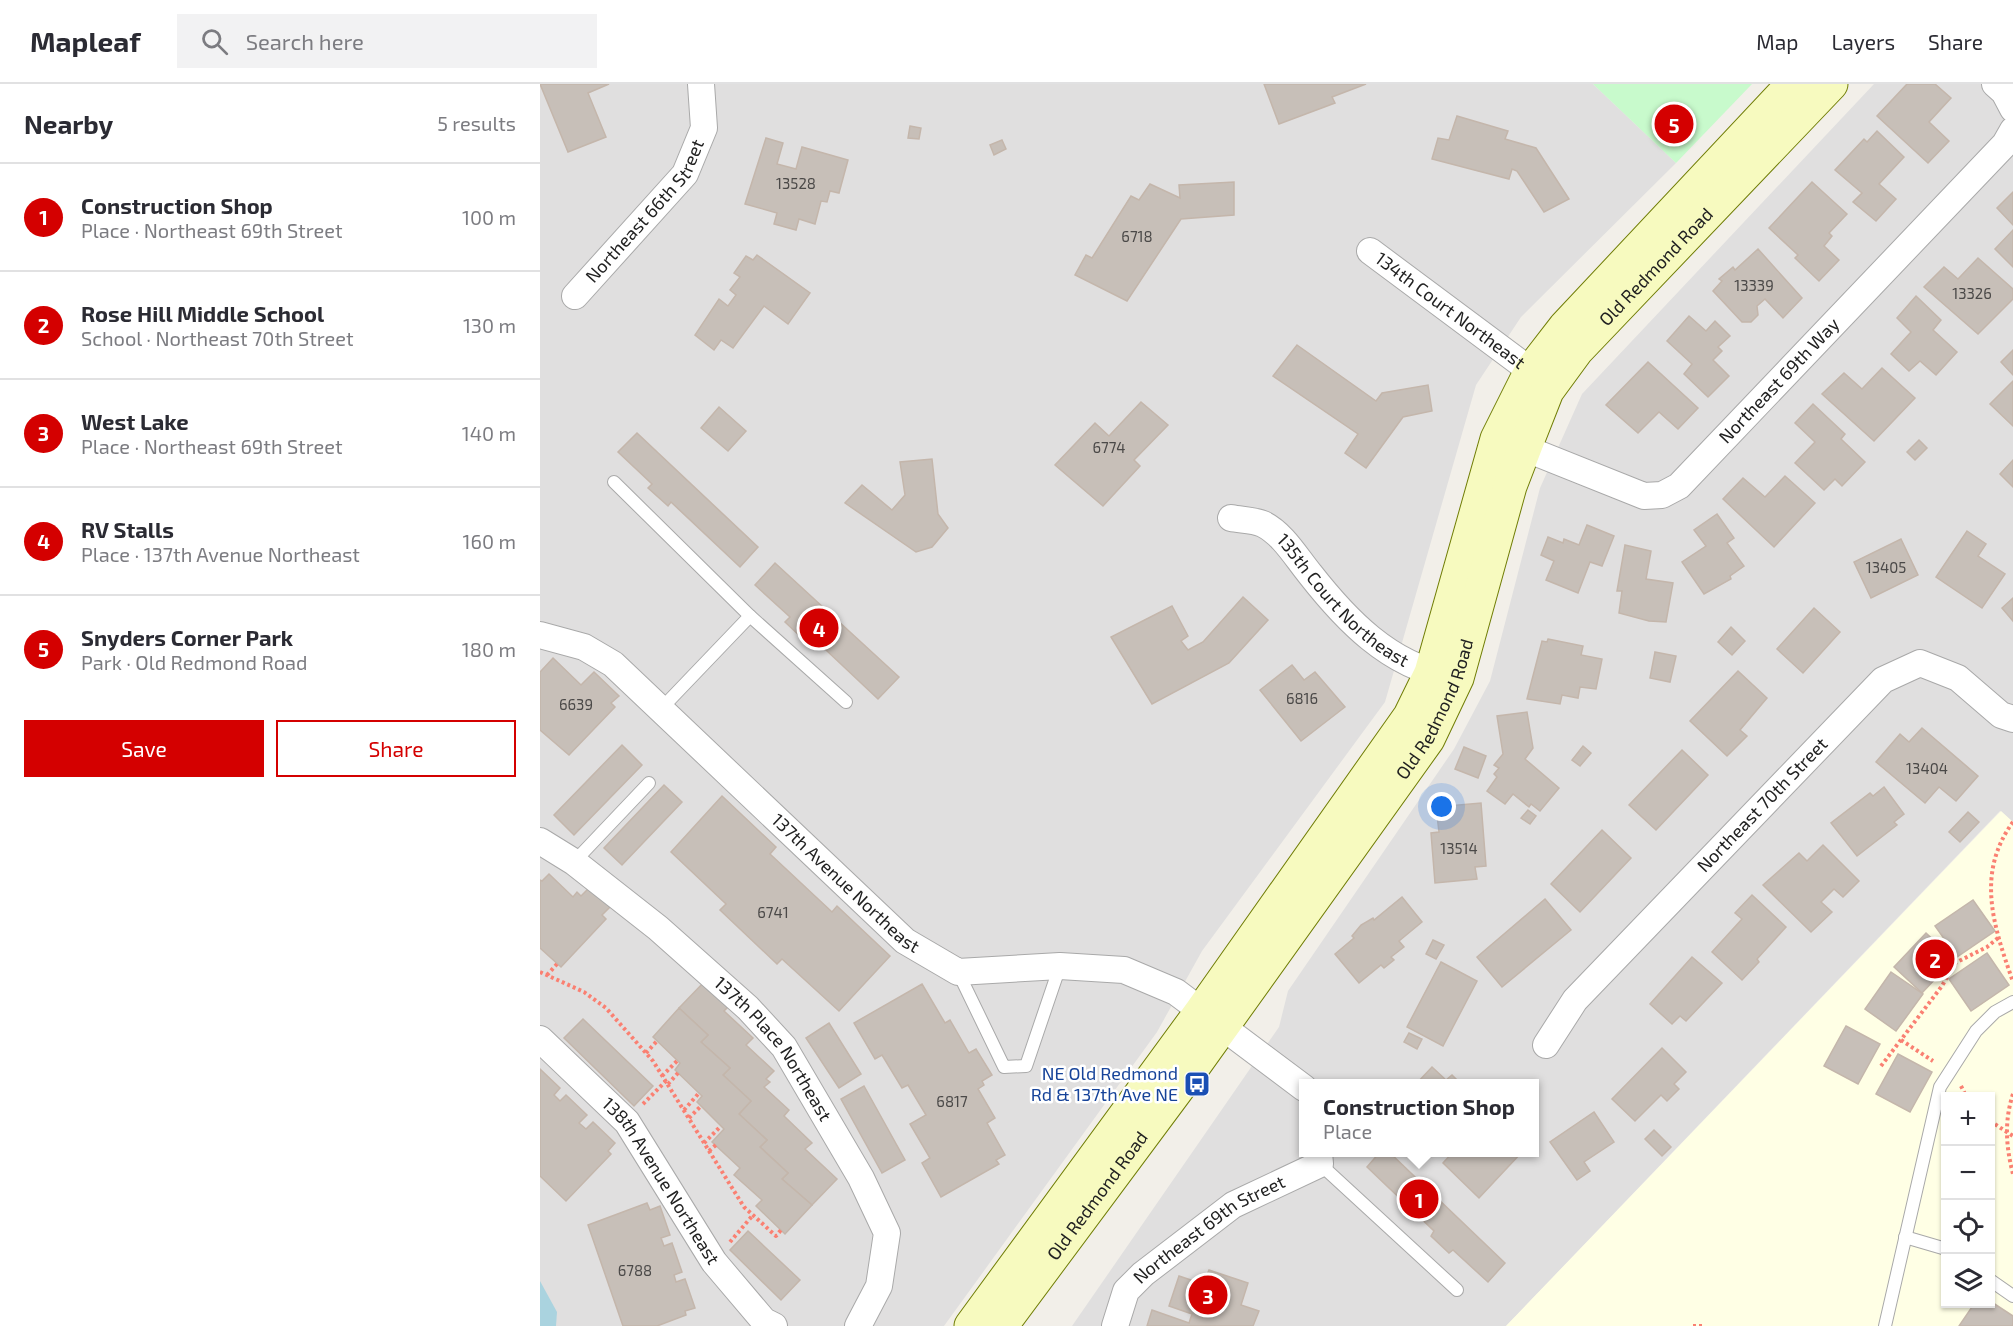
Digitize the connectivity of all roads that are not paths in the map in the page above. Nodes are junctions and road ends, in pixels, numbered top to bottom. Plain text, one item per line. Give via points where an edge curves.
1 (701, 84) edge
2 (1793, 84) edge
3 (1831, 84) edge
4 (1995, 84) edge
5 (2013, 109) edge
6 (2013, 130) edge
7 (1370, 251) dead end
8 (575, 296) dead end
9 (1531, 371) junction
10 (1511, 443) junction
11 (614, 482) dead end
12 (1231, 518) dead end
13 (750, 616) junction
14 (540, 635) edge
15 (1444, 676) junction
16 (846, 702) dead end
17 (660, 710) junction
18 (2013, 719) edge
19 (649, 783) dead end
20 (540, 841) edge
21 (574, 862) junction
22 (1060, 966) junction
23 (958, 972) junction
24 (2013, 1002) edge
25 (1212, 1020) junction
26 (540, 1039) edge
27 (1546, 1046) dead end
28 (1299, 1084) edge
29 (1319, 1158) edge
30 (1905, 1237) junction
31 (1941, 1248) edge
32 (1995, 1283) edge
33 (1457, 1290) dead end
34 (2013, 1296) edge
35 (774, 1326) edge
36 (858, 1326) edge
37 (971, 1326) edge
38 (1001, 1326) edge
39 (1115, 1326) edge
40 (1885, 1326) edge

1 - 8 street, Northeast 66th Street via 704,128 685,174
2 - 9 main road, Old Redmond Road via 1565,327
3 - 10 main road, Old Redmond Road via 1577,350
4 - 5 street
6 - 10 street, Northeast 69th Way via 2005,144 1679,486 1662,495 1644,496
7 - 9 street, 134th Court Northeast
9 - 10 main road, Old Redmond Road
10 - 15 main road, Old Redmond Road
11 - 13 lane
12 - 15 street, 135th Court Northeast via 1262,524 1280,537 1336,608 1394,657
13 - 16 lane
13 - 17 lane
14 - 17 street, 137th Avenue Northeast via 584,647 613,664
15 - 25 main road, Old Redmond Road via 1410,716
17 - 23 street, 137th Avenue Northeast via 905,941
18 - 27 street, Northeast 70th Street via 2001,715 1958,678 1920,663 1883,680 1575,1000
19 - 21 lane
20 - 21 street, 137th Place Northeast
21 - 36 street, 137th Place Northeast via 658,927 748,1008 784,1047 861,1178 886,1233 879,1286
22 - 23 street
22 - 23 lane via 1026,1066 1004,1067
22 - 25 street via 1124,970 1176,992
24 - 30 lane via 1995,1012 1976,1031 1940,1087
25 - 28 street
25 - 37 main road, Old Redmond Road
25 - 38 main road, Old Redmond Road
26 - 35 street, 138th Avenue Northeast via 627,1122 714,1262 764,1322
29 - 33 lane
29 - 39 street, Northeast 69th Street via 1233,1205 1143,1274 1126,1291
30 - 31 lane
30 - 40 lane
32 - 34 lane

